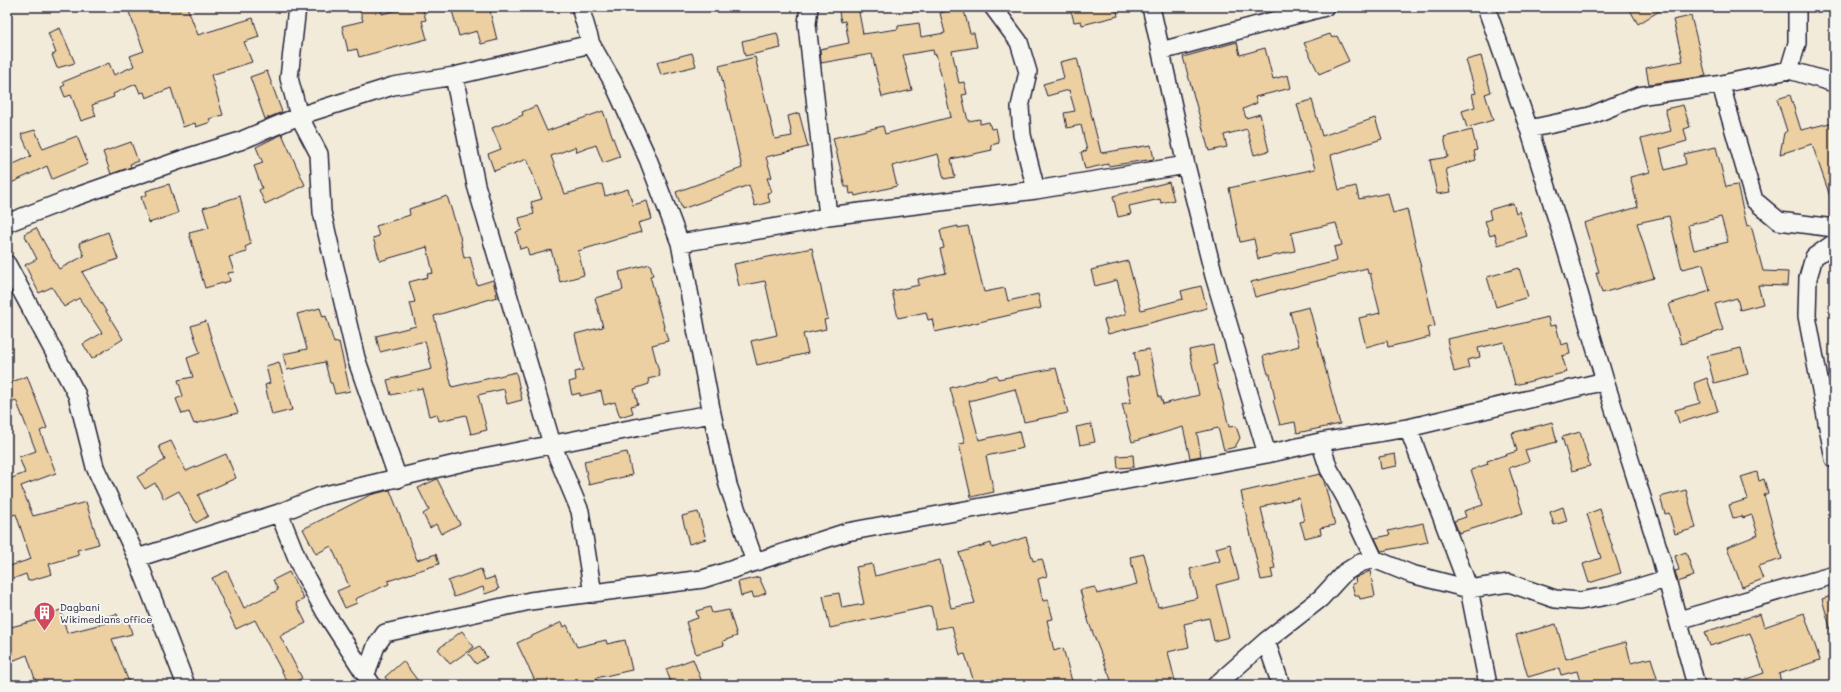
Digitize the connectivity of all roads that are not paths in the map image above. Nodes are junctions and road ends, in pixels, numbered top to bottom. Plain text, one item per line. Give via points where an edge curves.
1 (297, 7) edge
2 (580, 7) edge
3 (809, 7) edge
4 (993, 7) edge
5 (1151, 7) edge
6 (1325, 7) edge
7 (1486, 7) edge
8 (1797, 7) edge
9 (591, 44) junction
10 (1160, 51) junction
11 (1789, 70) junction
12 (454, 76) junction
13 (1834, 83) edge
14 (1717, 85) junction
15 (299, 116) junction
16 (1529, 129) junction
17 (1186, 165) junction
18 (1036, 190) junction
19 (828, 216) junction
20 (7, 223) edge
21 (1834, 228) edge
22 (680, 243) junction
23 (1834, 243) edge
24 (7, 264) edge
25 (14, 293) edge
26 (1605, 381) junction
27 (1830, 407) edge
28 (712, 414) junction
29 (1408, 428) junction
30 (1320, 442) junction
31 (552, 444) junction
32 (1267, 454) junction
33 (1834, 459) edge
34 (398, 479) junction
35 (279, 513) junction
36 (137, 558) junction
37 (1374, 559) junction
38 (756, 562) junction
39 (1834, 575) edge
40 (1666, 579) junction
41 (1469, 589) junction
42 (593, 594) junction
43 (1679, 620) junction
44 (1266, 641) junction
45 (369, 679) edge
46 (186, 685) edge
47 (1216, 685) edge
48 (1281, 685) edge
49 (1488, 685) edge
50 (1696, 685) edge

1 - 15 street via 289,78
2 - 9 street
3 - 19 street via 808,24
4 - 18 street via 1019,42 1028,72 1020,107 1022,135
5 - 10 street
6 - 10 street
7 - 16 street
8 - 11 street via 1797,43
9 - 12 street
9 - 22 street via 613,82 648,159
10 - 17 street
11 - 13 street
11 - 14 street
12 - 15 street via 393,86
12 - 31 street via 476,185
14 - 16 street via 1638,96 1590,116
14 - 21 street via 1722,89 1754,200 1779,221
15 - 20 street via 240,141 72,198
15 - 34 street via 319,154 322,212 356,358
16 - 26 street
17 - 18 street
17 - 32 street via 1214,276
18 - 19 street
19 - 22 street via 801,223
22 - 28 street
23 - 27 street via 1814,257 1808,278 1807,316
24 - 25 street
25 - 36 street via 77,395 96,467
26 - 29 street
26 - 40 street
27 - 33 street
28 - 31 street
28 - 38 street via 728,485
29 - 30 street
29 - 41 street
30 - 32 street
30 - 37 street via 1329,469
31 - 34 street
31 - 42 street via 580,511
32 - 38 street via 847,532
34 - 35 street via 321,496
35 - 36 street
35 - 45 street via 301,568 321,606
36 - 46 street
37 - 41 street via 1411,574
37 - 44 street via 1360,563 1344,573 1321,598
38 - 42 street via 703,579
39 - 43 street
40 - 41 street via 1614,595 1580,601 1555,599 1509,583
40 - 43 street
41 - 49 street
42 - 45 street via 530,601 385,633 376,646
43 - 50 street
44 - 47 street
44 - 48 street

